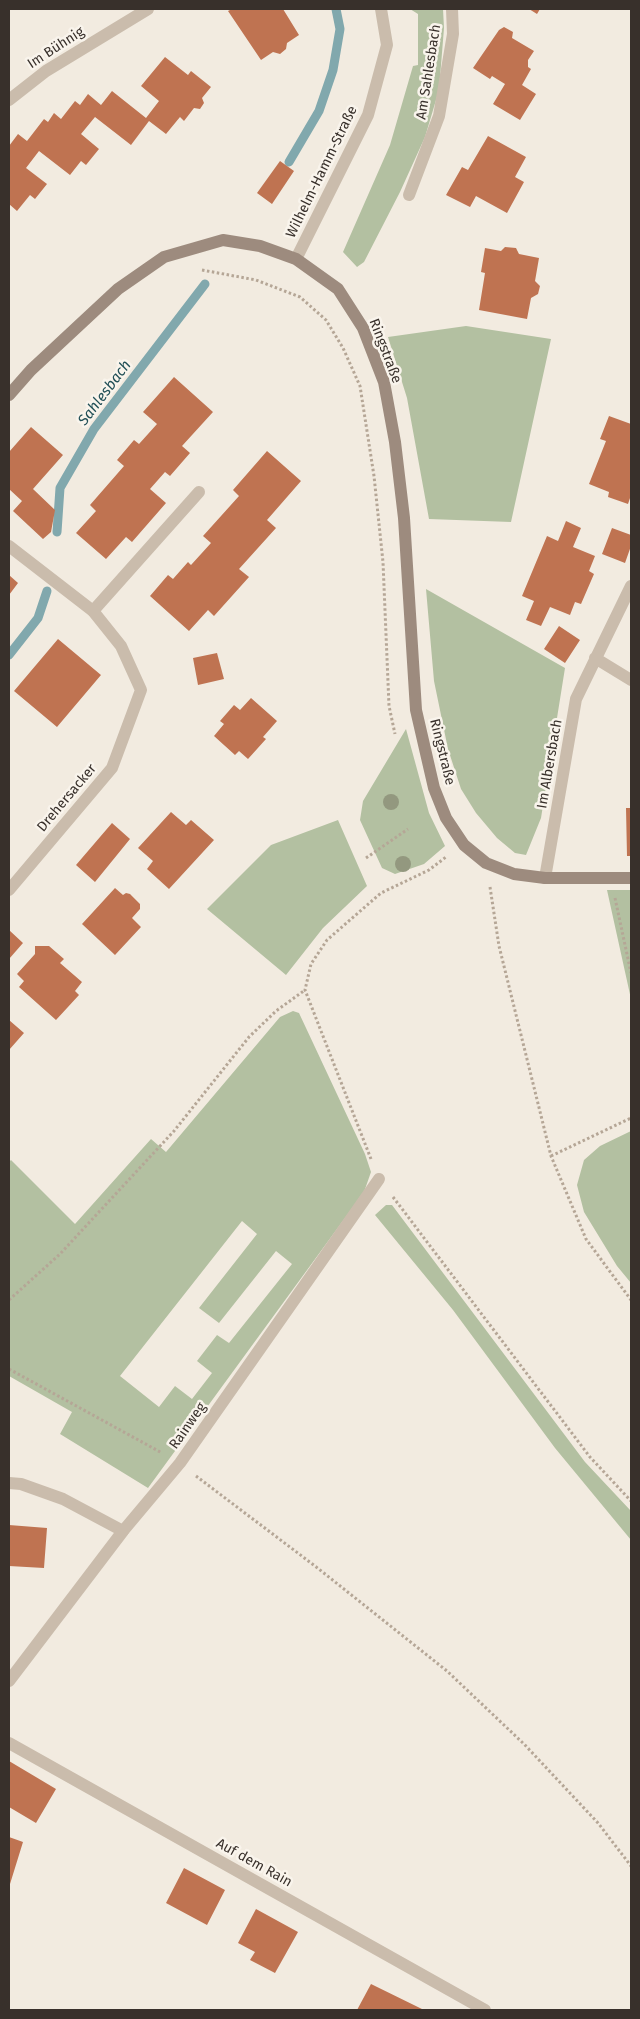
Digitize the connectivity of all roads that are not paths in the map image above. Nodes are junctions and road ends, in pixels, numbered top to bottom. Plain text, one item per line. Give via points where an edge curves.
1 (148, 9) edge
2 (382, 9) edge
3 (452, 9) edge
4 (9, 100) edge
5 (409, 195) dead end
6 (296, 259) junction
7 (9, 395) edge
8 (199, 492) dead end
9 (9, 546) edge
10 (631, 586) edge
11 (93, 611) junction
12 (595, 658) junction
13 (631, 680) edge
14 (545, 878) junction
15 (631, 878) edge
16 (9, 890) edge
17 (379, 1179) road end
18 (9, 1483) edge
19 (123, 1530) junction
20 (10, 1678) edge
21 (9, 1743) edge
22 (485, 2010) edge

1 - 4 street, Im Bühnig via 46,71
2 - 6 street, Wilhelm-Hamm-Straße via 387,45 368,115
3 - 5 street, Am Sahlesbach via 453,34 439,116
6 - 7 street, Ringstraße via 260,246 223,240 164,257 118,289 31,370
6 - 14 street, Ringstraße via 338,290 363,328 384,382 404,518 416,710 434,788 446,818 464,845 486,863 514,874
8 - 11 street
9 - 11 street, Drehersacker
10 - 12 street, Im Albersbach
11 - 16 street, Drehersacker via 121,646 141,690 112,768
12 - 13 street
12 - 14 street, Im Albersbach via 576,699
14 - 15 street, Ringstraße
17 - 19 street, Rainweg via 180,1464
18 - 19 street via 63,1499
19 - 20 street, Rainweg
21 - 22 street, Auf dem Rain

